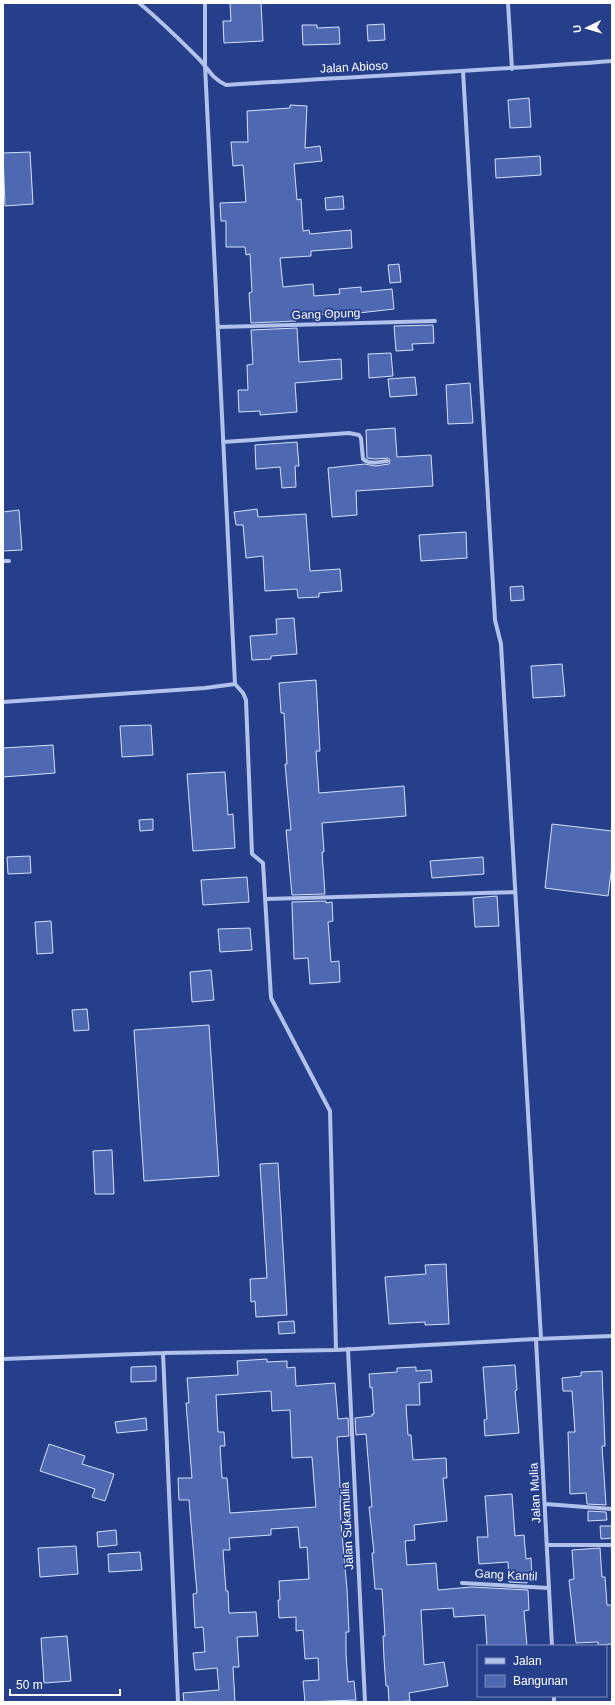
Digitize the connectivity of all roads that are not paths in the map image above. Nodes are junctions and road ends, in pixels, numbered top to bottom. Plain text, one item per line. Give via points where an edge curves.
1 (139, 3) edge
2 (205, 3) edge
3 (508, 3) edge
4 (612, 62) edge
5 (205, 65) junction
6 (512, 69) junction
7 (463, 71) junction
8 (435, 321) dead end
9 (218, 327) junction
10 (223, 442) junction
11 (388, 461) dead end
12 (3, 561) edge
13 (9, 561) dead end
14 (235, 684) junction
15 (3, 702) edge
16 (515, 892) junction
17 (265, 899) junction
18 (612, 1336) edge
19 (539, 1338) junction
20 (348, 1349) junction
21 (336, 1350) junction
22 (163, 1353) junction
23 (3, 1359) edge
24 (545, 1504) junction
25 (612, 1509) edge
26 (548, 1545) junction
27 (612, 1545) edge
28 (462, 1583) dead end
29 (549, 1588) junction
30 (552, 1645) edge
31 (178, 1702) edge
32 (365, 1702) edge

1 - 5 street, Jalan Abioso via 163,22
2 - 5 street
3 - 6 street
4 - 6 street, Jalan Abioso
5 - 7 street, Jalan Abioso via 213,77 226,85
5 - 9 street
6 - 7 street, Jalan Abioso
7 - 16 street, Jalan Mulia via 495,620 501,644
8 - 9 street, Gang Opung
9 - 10 street
10 - 11 street via 349,433 361,438 363,459 370,463
10 - 14 street
12 - 13 street
14 - 15 street
14 - 17 street via 246,700 252,854 263,863
16 - 17 street
16 - 19 street, Jalan Mulia
17 - 21 street via 271,998 330,1111
18 - 19 street
19 - 20 street
19 - 24 street, Jalan Mulia
20 - 21 street
20 - 32 street, Jalan Sukamulia
21 - 22 street
22 - 23 street
22 - 31 street
24 - 25 street
24 - 26 street, Jalan Mulia
26 - 27 street
26 - 29 street, Jalan Mulia
28 - 29 street, Gang Kantil
29 - 30 street, Jalan Mulia

